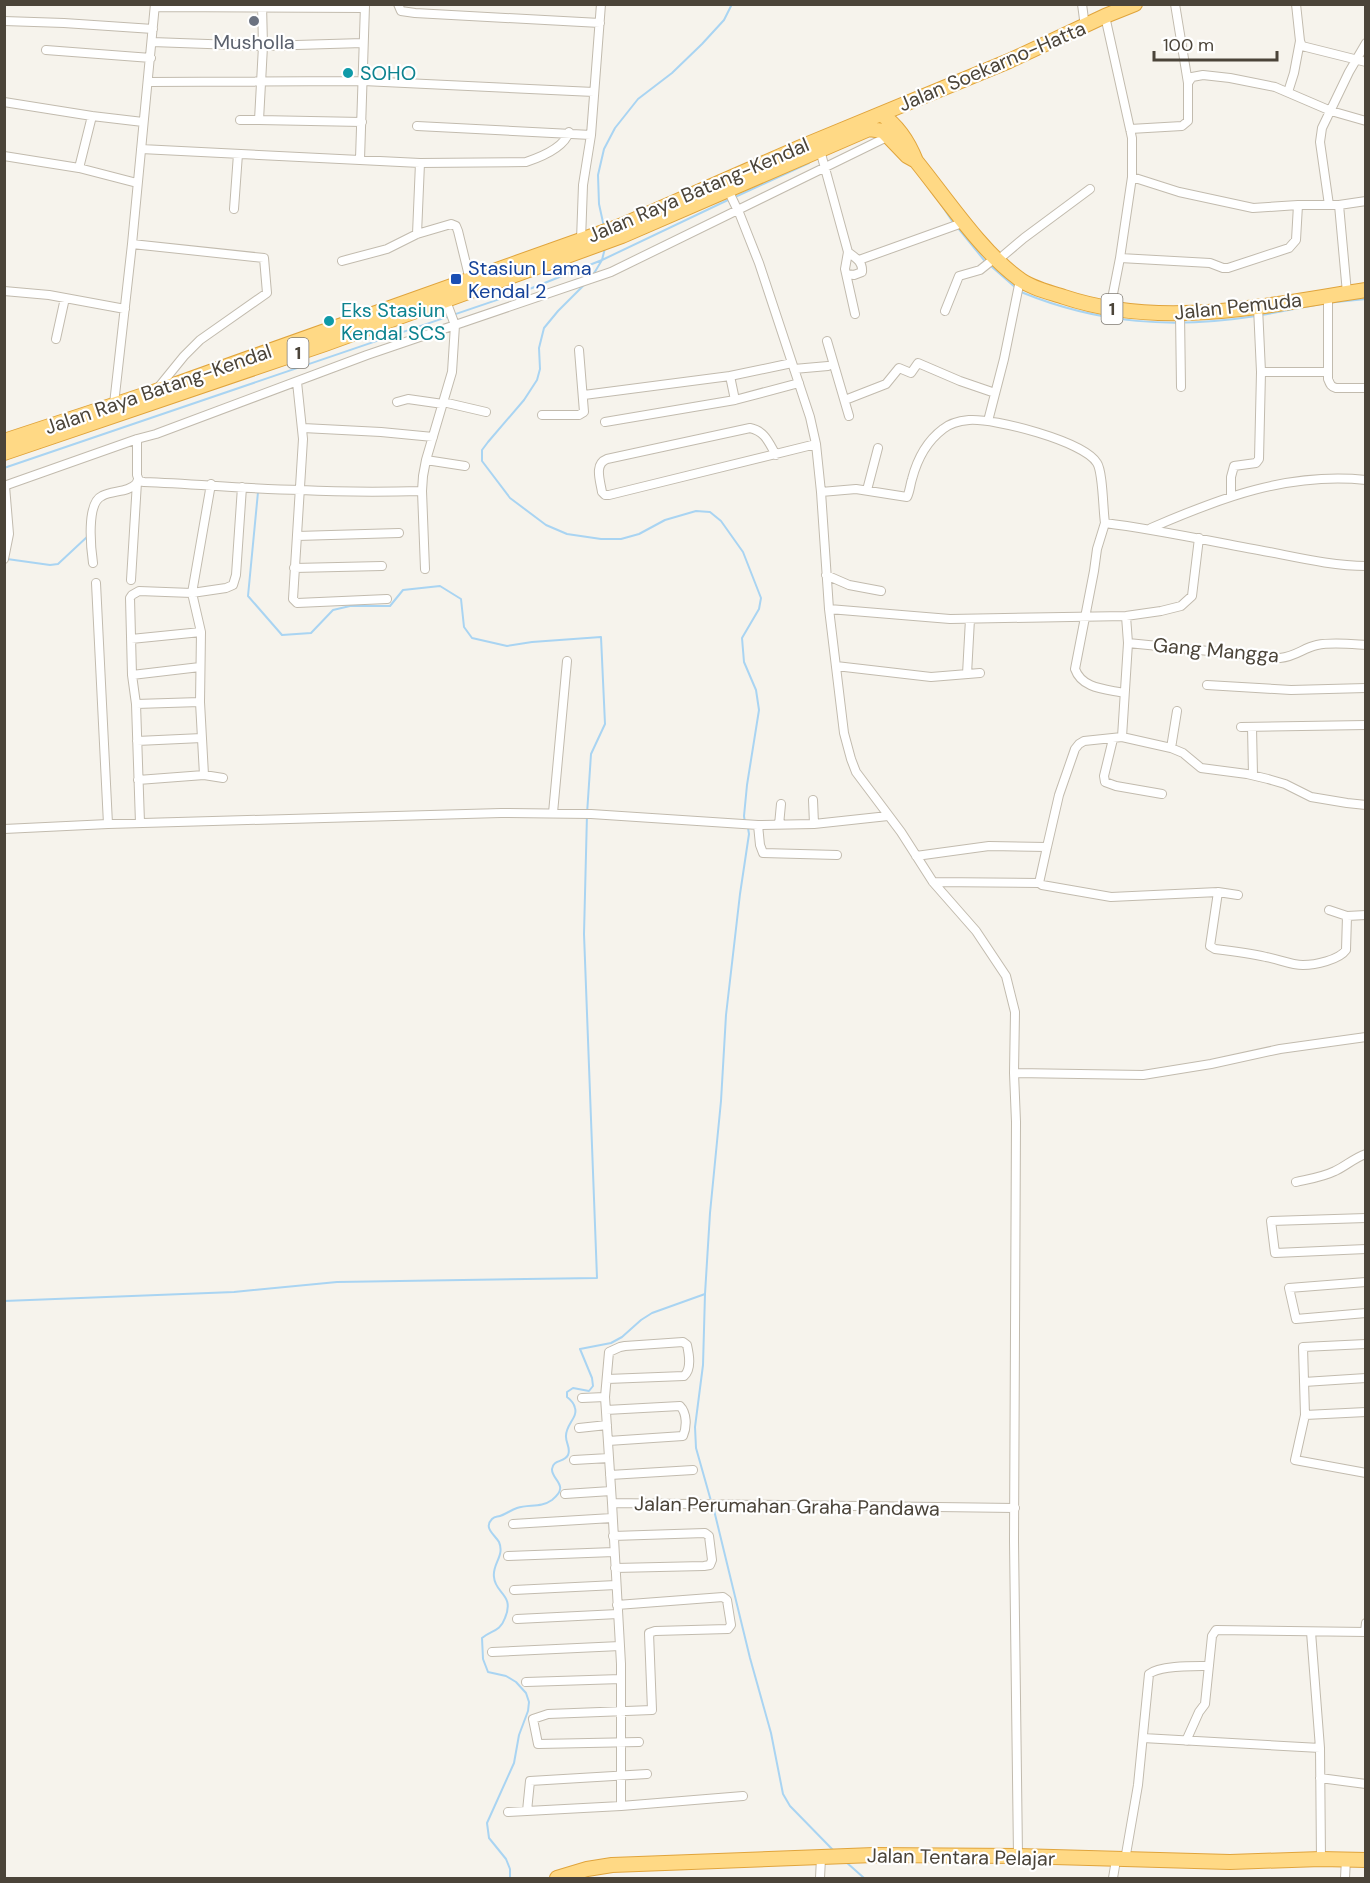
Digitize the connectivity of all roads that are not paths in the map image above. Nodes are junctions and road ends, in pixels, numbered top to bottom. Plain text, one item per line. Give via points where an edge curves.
1 (398, 4) edge
2 (601, 4) edge
3 (1082, 4) edge
4 (1135, 4) edge
5 (1175, 4) edge
6 (1296, 4) edge
7 (155, 6) edge
8 (365, 6) edge
9 (262, 7) edge
10 (1106, 16) junction
11 (4, 21) edge
12 (600, 23) junction
13 (1085, 27) junction
14 (153, 29) junction
15 (1300, 41) junction
16 (152, 42) junction
17 (363, 43) junction
18 (1365, 43) edge
19 (263, 46) junction
20 (46, 50) dead end
21 (151, 58) junction
22 (1361, 61) edge
23 (363, 81) junction
24 (148, 82) junction
25 (261, 82) junction
26 (1188, 83) junction
27 (594, 92) junction
28 (1288, 92) junction
29 (4, 102) edge
30 (1331, 111) junction
31 (881, 114) junction
32 (92, 116) junction
33 (240, 120) dead end
34 (259, 120) junction
35 (1365, 121) edge
36 (143, 122) junction
37 (362, 122) junction
38 (417, 126) dead end
39 (869, 129) joint
40 (1130, 129) junction
41 (569, 132) junction
42 (591, 135) junction
43 (889, 136) junction
44 (141, 149) junction
45 (238, 154) junction
46 (4, 156) edge
47 (360, 159) junction
48 (822, 159) junction
49 (916, 161) junction
50 (420, 163) junction
51 (79, 168) junction
52 (1132, 177) junction
53 (137, 183) junction
54 (1090, 189) dead end
55 (730, 195) junction
56 (1365, 201) edge
57 (1298, 205) junction
58 (1329, 205) junction
59 (1339, 205) junction
60 (234, 209) dead end
61 (738, 211) junction
62 (962, 223) junction
63 (619, 232) junction
64 (417, 234) junction
65 (586, 242) junction
66 (132, 244) junction
67 (848, 252) junction
68 (1120, 258) junction
69 (859, 260) junction
70 (995, 260) junction
71 (342, 261) dead end
72 (847, 274) junction
73 (470, 280) junction
74 (1020, 282) junction
75 (1365, 290) edge
76 (4, 291) edge
77 (1347, 293) junction
78 (65, 298) junction
79 (1328, 300) junction
80 (447, 303) junction
81 (125, 309) junction
82 (1110, 309) junction
83 (1259, 310) junction
84 (945, 311) dead end
85 (855, 314) dead end
86 (1180, 315) junction
87 (455, 323) junction
88 (56, 339) dead end
89 (827, 341) dead end
90 (579, 350) dead end
91 (793, 366) junction
92 (828, 366) dead end
93 (1261, 372) junction
94 (1328, 372) junction
95 (730, 376) junction
96 (297, 382) junction
97 (800, 383) junction
98 (1181, 387) dead end
99 (1365, 388) edge
100 (157, 391) junction
101 (996, 393) junction
102 (584, 395) junction
103 (735, 400) junction
104 (845, 400) junction
105 (397, 402) dead end
106 (443, 403) junction
107 (114, 404) junction
108 (486, 412) dead end
109 (542, 415) dead end
110 (849, 416) dead end
111 (988, 421) junction
112 (605, 422) dead end
113 (303, 428) junction
114 (433, 437) junction
115 (137, 438) junction
116 (4, 441) edge
117 (816, 444) junction
118 (878, 448) dead end
119 (4, 453) edge
120 (776, 455) junction
121 (426, 460) junction
122 (465, 466) dead end
123 (137, 479) junction
124 (1365, 480) edge
125 (211, 484) junction
126 (5, 486) edge
127 (242, 487) junction
128 (867, 489) junction
129 (301, 490) junction
130 (422, 491) junction
131 (821, 492) junction
132 (1231, 496) junction
133 (1104, 523) junction
134 (1149, 529) junction
135 (399, 532) dead end
136 (297, 536) junction
137 (1199, 538) junction
138 (4, 559) edge
139 (93, 563) dead end
140 (382, 566) dead end
141 (1365, 566) edge
142 (294, 568) junction
143 (425, 569) dead end
144 (826, 575) junction
145 (131, 580) dead end
146 (96, 584) dead end
147 (881, 591) dead end
148 (192, 593) junction
149 (387, 599) dead end
150 (829, 609) junction
151 (1086, 616) junction
152 (1126, 616) junction
153 (970, 619) junction
154 (201, 632) junction
155 (131, 639) junction
156 (1128, 643) junction
157 (1365, 645) edge
158 (567, 661) dead end
159 (836, 666) junction
160 (200, 667) junction
161 (980, 673) dead end
162 (967, 674) junction
163 (132, 675) junction
164 (1207, 685) dead end
165 (1365, 688) edge
166 (1124, 693) junction
167 (200, 702) junction
168 (136, 704) junction
169 (1177, 711) dead end
170 (1365, 725) edge
171 (1241, 727) dead end
172 (1252, 727) junction
173 (202, 738) junction
174 (1118, 738) junction
175 (137, 741) junction
176 (1171, 748) junction
177 (204, 775) junction
178 (1252, 775) junction
179 (223, 778) dead end
180 (138, 780) junction
181 (1162, 794) dead end
182 (813, 800) dead end
183 (781, 804) dead end
184 (1365, 805) edge
185 (553, 813) junction
186 (888, 816) junction
187 (140, 823) junction
188 (108, 824) junction
189 (814, 824) junction
190 (754, 825) junction
191 (779, 825) junction
192 (4, 829) edge
193 (1047, 847) junction
194 (837, 855) dead end
195 (916, 856) junction
196 (933, 882) junction
197 (1039, 883) junction
198 (1218, 892) junction
199 (1238, 895) dead end
200 (1329, 910) dead end
201 (1365, 915) edge
202 (1347, 916) junction
203 (1365, 1036) edge
204 (1014, 1073) junction
205 (1365, 1154) edge
206 (1296, 1182) dead end
207 (1365, 1218) edge
208 (1365, 1249) edge
209 (1365, 1282) edge
210 (1365, 1313) edge
211 (1365, 1344) edge
212 (1365, 1378) edge
213 (607, 1380) junction
214 (1304, 1382) junction
215 (605, 1397) junction
216 (582, 1398) dead end
217 (606, 1410) junction
218 (1365, 1412) edge
219 (1305, 1414) junction
220 (607, 1425) junction
221 (579, 1428) dead end
222 (608, 1441) junction
223 (609, 1458) junction
224 (574, 1460) dead end
225 (693, 1470) dead end
226 (1365, 1473) edge
227 (610, 1475) junction
228 (611, 1491) junction
229 (565, 1494) dead end
230 (612, 1503) junction
231 (1015, 1508) junction
232 (612, 1518) junction
233 (513, 1524) dead end
234 (613, 1536) junction
235 (614, 1552) junction
236 (508, 1556) dead end
237 (615, 1568) junction
238 (616, 1586) junction
239 (514, 1590) dead end
240 (617, 1605) junction
241 (618, 1614) junction
242 (517, 1619) dead end
243 (1365, 1623) edge
244 (1311, 1632) junction
245 (1365, 1632) edge
246 (620, 1646) junction
247 (492, 1652) dead end
248 (1209, 1666) junction
249 (621, 1679) junction
250 (526, 1682) dead end
251 (621, 1712) junction
252 (1143, 1738) junction
253 (1186, 1741) junction
254 (621, 1742) junction
255 (639, 1742) dead end
256 (1320, 1748) junction
257 (646, 1774) dead end
258 (621, 1775) junction
259 (1320, 1778) junction
260 (1365, 1784) edge
261 (743, 1796) dead end
262 (621, 1806) junction
263 (527, 1811) junction
264 (508, 1812) dead end
265 (1018, 1856) junction
266 (826, 1858) junction
267 (1321, 1859) junction
268 (1346, 1859) junction
269 (1120, 1860) junction
270 (1365, 1860) edge
271 (558, 1878) edge
272 (820, 1878) edge
273 (1113, 1878) edge
274 (1345, 1878) edge

1 - 12 street via 401,11 415,13
2 - 12 street
3 - 13 street
4 - 10 highway, Jalan Soekarno-Hatta / 1
5 - 26 street
6 - 15 street
7 - 9 street
7 - 14 street
8 - 9 street
8 - 17 street
9 - 19 street
10 - 13 highway, Jalan Soekarno-Hatta / 1
10 - 40 street
11 - 14 street
12 - 27 street
13 - 31 highway, Jalan Soekarno-Hatta / 1
14 - 16 street
15 - 22 street via 1304,48
15 - 28 street
16 - 19 street
16 - 21 street
17 - 19 street
17 - 23 street
18 - 22 street
19 - 25 street
20 - 21 street
21 - 24 street
22 - 30 street via 1349,72
23 - 25 street
23 - 27 street
23 - 37 street
24 - 25 street
24 - 36 street
25 - 34 street
26 - 28 street via 1192,77 1203,75
26 - 40 street via 1186,124
27 - 42 street
28 - 30 street
29 - 32 street
30 - 35 street
30 - 58 street via 1320,142
31 - 49 highway, Jalan Pemuda / 1 via 894,125
31 - 63 highway, Jalan Raya Batang-Kendal / 1
32 - 36 street
32 - 51 street
33 - 34 street
34 - 37 street
36 - 44 street
37 - 47 street
38 - 41 street
39 - 43 highway, Jalan Pemuda / 1
39 - 48 highway, Jalan Raya Batang-Kendal / 1
40 - 52 street
41 - 42 street
41 - 50 street via 564,142 526,162
42 - 65 street via 584,185
43 - 48 street
43 - 49 highway, Jalan Pemuda / 1
44 - 45 street
44 - 53 street
45 - 47 street
45 - 60 street
46 - 51 street
47 - 50 street
48 - 55 highway, Jalan Raya Batang-Kendal / 1
48 - 61 street
48 - 67 street
49 - 62 highway, Jalan Pemuda / 1
50 - 64 street
51 - 53 street
52 - 57 street via 1235,205
52 - 68 street
53 - 66 street
54 - 70 street
55 - 61 street
55 - 63 highway, Jalan Raya Batang-Kendal / 1
56 - 59 street
57 - 58 street
57 - 68 street via 1294,244 1241,264 1223,268 1210,263
58 - 59 street
59 - 77 street
61 - 87 street via 597,277
61 - 91 street
62 - 69 street
62 - 70 highway, Jalan Pemuda / 1
63 - 65 highway, Jalan Raya Batang-Kendal / 1
64 - 71 street via 387,249
64 - 73 street via 456,226
65 - 73 highway, Jalan Raya Batang-Kendal / 1
65 - 80 highway, Jalan Raya Batang-Kendal / 1
66 - 81 street
66 - 100 street via 264,258 267,293 200,340
67 - 69 street
67 - 72 street
68 - 82 street
69 - 72 street via 862,272
70 - 74 highway, Jalan Pemuda / 1
70 - 84 street via 980,270 958,276
72 - 85 street
73 - 100 highway, Jalan Raya Batang-Kendal / 1
74 - 82 highway, Jalan Pemuda / 1
74 - 101 street
75 - 77 highway, Jalan Pemuda / 1
76 - 78 street
77 - 79 highway, Jalan Pemuda / 1
78 - 81 street
78 - 88 street
79 - 83 highway, Jalan Pemuda / 1
79 - 94 street
80 - 87 street
80 - 119 highway, Jalan Raya Batang-Kendal / 1
81 - 107 street
82 - 86 highway, Jalan Pemuda / 1
83 - 86 highway, Jalan Pemuda / 1
83 - 93 street
86 - 98 street
87 - 96 street
87 - 106 street via 452,372
89 - 104 street
90 - 102 street
91 - 92 street
91 - 95 street
91 - 97 street
93 - 94 street
93 - 132 street via 1259,459 1256,463 1234,466
94 - 99 street via 1333,387
95 - 102 street
95 - 103 street
96 - 113 street
96 - 115 street
97 - 103 street
97 - 117 street
100 - 107 highway, Jalan Raya Batang-Kendal / 1
101 - 104 street via 918,363 911,373 899,368 886,384
101 - 111 street
102 - 109 street via 582,414
103 - 112 street
104 - 110 street
105 - 106 street via 408,399
106 - 108 street
106 - 114 street
107 - 116 highway, Jalan Raya Batang-Kendal / 1
111 - 128 street via 954,422 943,429 917,461 907,497
111 - 133 street via 1063,440 1088,454 1098,464
113 - 114 street
113 - 129 street
114 - 121 street
115 - 123 street
115 - 126 street
117 - 120 street
117 - 131 street
118 - 128 street
120 - 120 street via 609,495 602,492 600,463 618,456 750,428 765,436
121 - 122 street
121 - 130 street
123 - 125 street
123 - 139 street via 131,489 98,499 92,514
123 - 145 street
124 - 132 street via 1295,481
125 - 127 street
125 - 148 street
126 - 138 street via 9,534
127 - 129 street
127 - 148 street via 235,581 226,588
128 - 131 street
129 - 130 street
129 - 136 street
130 - 143 street
131 - 144 street
132 - 134 street
133 - 134 street
133 - 151 street
134 - 137 street
135 - 136 street
136 - 142 street
137 - 141 street
137 - 152 street via 1194,589 1189,601 1161,611
140 - 142 street
142 - 149 street via 292,596 297,603
144 - 147 street via 849,585
144 - 150 street
146 - 188 street
148 - 154 street
148 - 155 street via 139,591 132,595
150 - 153 street
150 - 159 street
151 - 152 street
151 - 153 street
151 - 166 street via 1076,660 1077,675 1089,685
152 - 156 street, Gang Mangga
153 - 162 street
154 - 155 street
154 - 160 street
155 - 163 street
156 - 157 street, Gang Mangga via 1280,658 1314,645
156 - 166 street
158 - 185 street
159 - 162 street via 931,676
159 - 186 street via 850,759
160 - 163 street
160 - 167 street
161 - 162 street
163 - 168 street
164 - 165 street via 1291,690
166 - 174 street
167 - 168 street
167 - 173 street
168 - 175 street
169 - 176 street
170 - 172 street
171 - 172 street
172 - 178 street
173 - 175 street
173 - 177 street
174 - 176 street
174 - 181 street via 1105,782
174 - 193 street via 1084,741 1075,749
175 - 180 street
176 - 178 street via 1201,768
177 - 179 street
177 - 180 street
178 - 184 street via 1285,784 1311,797
180 - 187 street
182 - 189 street
183 - 191 street
185 - 187 street
185 - 190 street
186 - 189 street
186 - 195 street
187 - 188 street
188 - 192 street
189 - 191 street
190 - 191 street
190 - 194 street via 763,853
193 - 195 street via 989,846
193 - 197 street
195 - 196 street
196 - 197 street
196 - 204 street via 976,932 1006,976 1015,1012
197 - 198 street via 1111,897
198 - 199 street
198 - 202 street via 1210,946 1295,964 1341,956 1346,950
200 - 202 street
201 - 202 street
203 - 204 street via 1143,1075
204 - 231 street
205 - 206 street via 1324,1176
207 - 208 street via 1271,1221 1275,1253
209 - 210 street via 1289,1288 1296,1319
211 - 214 street via 1303,1347
212 - 214 street
213 - 213 street, Jalan Perumahan Graha Pandawa via 609,1352 620,1347 683,1342 687,1345 688,1371 684,1376
213 - 215 street, Jalan Perumahan Graha Pandawa
214 - 219 street
215 - 216 street
215 - 217 street, Jalan Perumahan Graha Pandawa
217 - 220 street, Jalan Perumahan Graha Pandawa
217 - 222 street via 680,1406 685,1412 682,1436
218 - 219 street
219 - 226 street via 1295,1460
220 - 221 street
220 - 222 street, Jalan Perumahan Graha Pandawa
222 - 223 street, Jalan Perumahan Graha Pandawa
223 - 224 street
223 - 227 street, Jalan Perumahan Graha Pandawa
225 - 227 street
227 - 228 street, Jalan Perumahan Graha Pandawa
228 - 229 street
228 - 230 street, Jalan Perumahan Graha Pandawa
230 - 231 street, Jalan Perumahan Graha Pandawa
230 - 232 street
231 - 265 street
232 - 233 street
232 - 234 street
234 - 235 street
234 - 237 street via 705,1533 709,1536 711,1554 710,1565
235 - 236 street
235 - 237 street
237 - 238 street
238 - 239 street
238 - 240 street
240 - 241 street
240 - 251 street via 723,1597 727,1600 731,1625 728,1629 649,1633 652,1710
241 - 242 street
241 - 246 street
243 - 245 street
244 - 245 street
244 - 248 street via 1216,1630
244 - 256 street
246 - 247 street
246 - 249 street
248 - 252 street via 1182,1666 1149,1674
248 - 253 street via 1204,1704
249 - 250 street
249 - 251 street
251 - 254 street
251 - 254 street via 548,1714 533,1719 538,1744
252 - 253 street
252 - 269 street via 1138,1785
253 - 256 street
254 - 255 street
254 - 258 street
256 - 259 street
257 - 258 street
258 - 262 street
258 - 263 street via 530,1781
259 - 260 street
259 - 267 street
261 - 262 street
262 - 263 street
263 - 264 street
265 - 266 highway, Jalan Tentara Pelajar
265 - 269 highway, Jalan Tentara Pelajar
266 - 271 highway, Jalan Tentara Pelajar via 612,1865
266 - 272 street
267 - 268 highway, Jalan Tentara Pelajar
267 - 269 highway, Jalan Tentara Pelajar
268 - 270 highway, Jalan Tentara Pelajar
268 - 274 street
269 - 273 street

